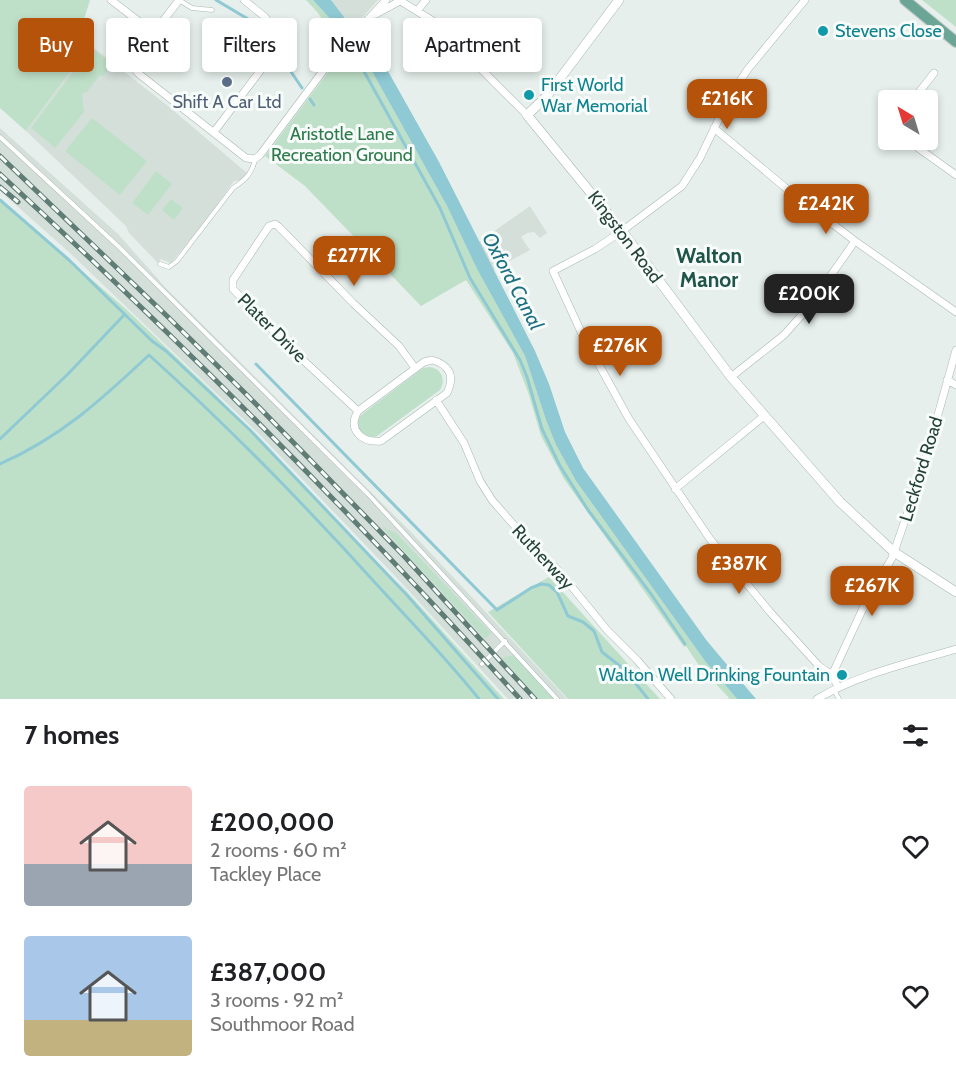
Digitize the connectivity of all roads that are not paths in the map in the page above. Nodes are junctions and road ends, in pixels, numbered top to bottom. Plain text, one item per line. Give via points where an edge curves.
1 (111, 0) edge
2 (179, 0) edge
3 (244, 0) edge
4 (386, 0) edge
5 (619, 0) edge
6 (805, 0) edge
7 (905, 0) edge
8 (400, 1) edge
9 (425, 1) edge
10 (212, 10) dead end
11 (417, 11) junction
12 (134, 18) edge
13 (165, 18) edge
14 (266, 18) edge
15 (368, 18) edge
16 (369, 18) edge
17 (956, 42) edge
18 (137, 72) edge
19 (259, 72) edge
20 (322, 72) edge
21 (934, 73) dead end
22 (921, 90) edge
23 (527, 115) junction
24 (714, 128) junction
25 (214, 132) junction
26 (0, 137) edge
27 (921, 150) edge
28 (255, 159) junction
29 (956, 176) edge
30 (622, 231) junction
31 (855, 242) junction
32 (160, 264) dead end
33 (956, 312) edge
34 (956, 350) edge
35 (415, 368) junction
36 (731, 377) junction
37 (947, 380) junction
38 (956, 385) edge
39 (436, 400) junction
40 (358, 411) junction
41 (764, 416) junction
42 (675, 489) junction
43 (894, 552) junction
44 (956, 592) edge
45 (505, 642) junction
46 (956, 649) edge
47 (482, 664) dead end
48 (832, 675) junction
49 (836, 688) junction
50 (557, 699) edge
51 (671, 699) edge
52 (817, 699) edge
53 (839, 699) edge

1 - 12 street
2 - 10 lane via 192,8
2 - 13 street
3 - 14 street
4 - 15 street
5 - 23 street via 546,97
6 - 24 street via 748,69
7 - 17 main road
8 - 11 street, Kingston Road
8 - 16 street
9 - 11 street
11 - 23 street, Kingston Road via 433,21
18 - 25 street
19 - 25 street
20 - 28 street
21 - 22 street
23 - 30 street, Kingston Road
24 - 30 street via 682,186
24 - 31 street
25 - 28 street via 246,158
26 - 45 lane via 119,247 360,486
27 - 29 street
28 - 32 lane via 245,181 233,188 177,261 169,267
30 - 36 street, Kingston Road
30 - 42 street via 553,272 628,419
31 - 33 street
31 - 36 street via 784,335
34 - 37 street, Leckford Road
35 - 39 street via 432,360 443,363 450,373 447,393
35 - 40 street
35 - 40 street, Plater Drive via 399,346 279,227 269,226 233,280 233,289
36 - 41 street, Kingston Road
37 - 38 street
37 - 43 street, Leckford Road via 924,465
39 - 40 street via 381,441 363,440 357,434 354,424
39 - 51 street, Rutherway via 465,443 492,500
41 - 42 street
41 - 43 street, Kingston Road via 840,502
42 - 48 street via 770,612
43 - 44 street, Kingston Road
43 - 48 street, Leckford Road
45 - 47 lane
45 - 50 lane
46 - 49 street
48 - 49 street
49 - 52 street
49 - 53 lane

